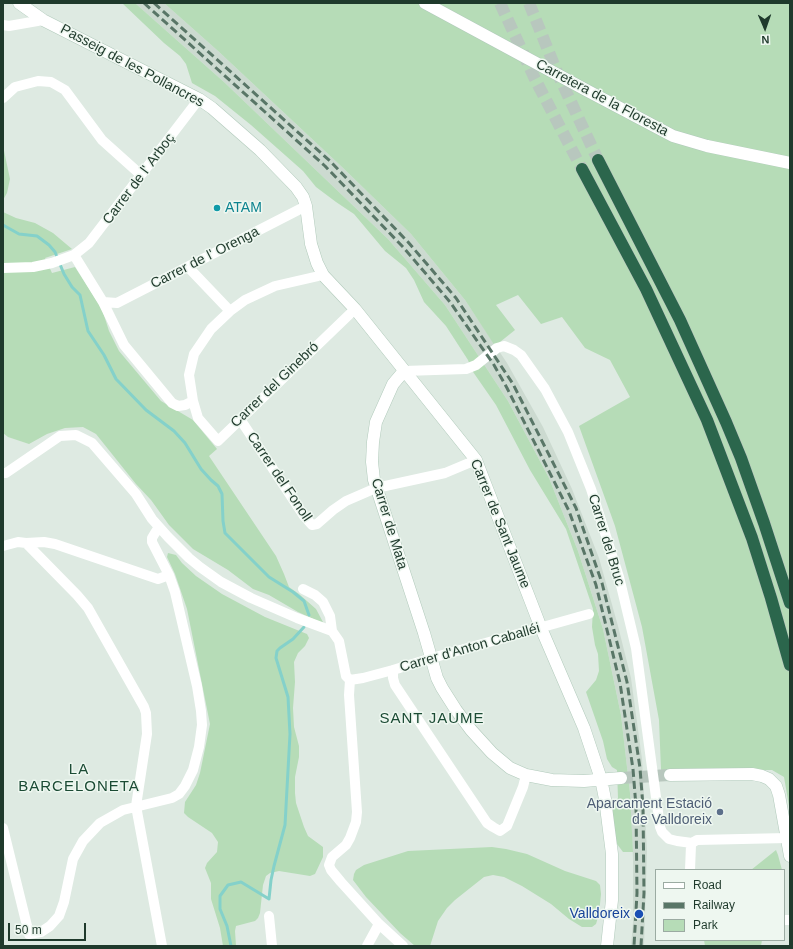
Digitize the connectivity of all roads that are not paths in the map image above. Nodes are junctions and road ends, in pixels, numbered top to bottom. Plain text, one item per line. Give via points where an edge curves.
1 (19, 3) edge
2 (425, 3) edge
3 (43, 20) junction
4 (3, 25) edge
5 (3, 98) edge
6 (199, 99) junction
7 (598, 160) tunnel mouth
8 (790, 164) edge
9 (582, 169) tunnel mouth
10 (141, 175) junction
11 (306, 206) junction
12 (74, 255) junction
13 (188, 267) junction
14 (3, 268) edge
15 (323, 274) junction
16 (103, 302) junction
17 (355, 309) junction
18 (230, 311) junction
19 (404, 371) junction
20 (193, 401) junction
21 (240, 419) junction
22 (476, 460) junction
23 (3, 473) edge
24 (376, 488) junction
25 (159, 527) junction
26 (26, 543) junction
27 (3, 546) edge
28 (168, 575) junction
29 (303, 589) dead end
30 (790, 603) edge
31 (589, 614) dead end
32 (541, 628) junction
33 (332, 631) junction
34 (432, 658) junction
35 (790, 665) edge
36 (393, 670) junction
37 (350, 680) junction
38 (526, 775) junction
39 (670, 775) tunnel mouth
40 (622, 778) tunnel mouth
41 (601, 779) junction
42 (136, 806) junction
43 (3, 828) edge
44 (787, 838) junction
45 (692, 843) junction
46 (790, 856) edge
47 (690, 869) edge
48 (269, 916) dead end
49 (379, 924) junction
50 (162, 946) edge
51 (272, 946) edge
52 (367, 946) edge
53 (403, 946) edge
54 (607, 946) edge

1 - 3 street, Passeig de les Pollancres
2 - 8 street, Carretera de la Floresta via 673,136
3 - 4 street
3 - 6 street, Passeig de les Pollancres
5 - 10 street via 15,87 38,81 50,82 65,90 102,140
6 - 10 street, Carrer de l' Arboç
6 - 11 street, Passeig de les Pollancres via 260,150 296,187
7 - 30 highway via 680,320 726,422 764,523
9 - 35 highway via 646,289 707,420 752,538
10 - 12 street, Carrer de l' Arboç via 97,235
11 - 13 street, Carrer de l' Orenga
11 - 15 street, Passeig de les Pollancres via 311,244
12 - 14 street, Carrer de l' Arboç via 33,267
12 - 16 street
13 - 16 street, Carrer de l' Orenga via 117,303
13 - 18 street
15 - 17 street, Passeig de les Pollancres
15 - 18 street via 275,286
16 - 20 street via 124,346 172,403 178,406
17 - 19 street, Carrer de Sant Jaume
17 - 21 street, Carrer del Ginebró
18 - 20 street via 212,329 194,354 189,375
19 - 22 street, Carrer de Sant Jaume
19 - 24 street, Carrer de Mata via 393,384 376,422 372,462
19 - 45 street, Carrer del Bruc via 466,369 504,346 521,355 545,389 568,432 591,489 618,577 636,648 660,827 669,839
20 - 21 street, Carrer del Ginebró via 198,418 218,441
21 - 24 street, Carrer del Fonoll via 310,524 314,525 338,506
22 - 24 street, Carrer del Fonoll via 445,473
22 - 32 street, Carrer de Sant Jaume
23 - 25 street via 60,436 76,435 92,442 136,494
24 - 34 street, Carrer de Mata
25 - 28 street via 152,542
25 - 33 street via 189,558 221,582 251,598
26 - 27 street via 18,542
26 - 28 street via 55,544 158,579
26 - 42 street via 88,608 144,707 146,734
28 - 42 street via 175,592 200,699 201,737 193,770 179,794
29 - 33 street via 323,602 330,616
31 - 32 street, Carrer d'Anton Caballéi
32 - 34 street, Carrer d'Anton Caballéi
32 - 41 street, Carrer de Sant Jaume via 584,728
33 - 37 street via 339,641 346,676
34 - 36 street, Carrer d'Anton Caballéi
34 - 38 street, Carrer de Mata via 437,678 471,730 502,762
36 - 37 street, Carrer d'Anton Caballéi
36 - 38 street via 395,685 487,823 493,828 500,831 507,826
37 - 49 street via 356,822 346,845 332,857 329,865
38 - 41 street, Carrer de Mata via 552,780
39 - 44 street via 752,774 766,777 773,782 778,791
40 - 41 street, Carrer de Mata
41 - 54 street, Carrer de Sant Jaume via 612,854 612,900
42 - 43 street via 123,810 100,824 83,841 73,859 59,916 50,926 40,932 29,934
42 - 50 street
44 - 45 street via 701,839
44 - 46 street
45 - 47 street
48 - 51 street
49 - 52 street
49 - 53 street

